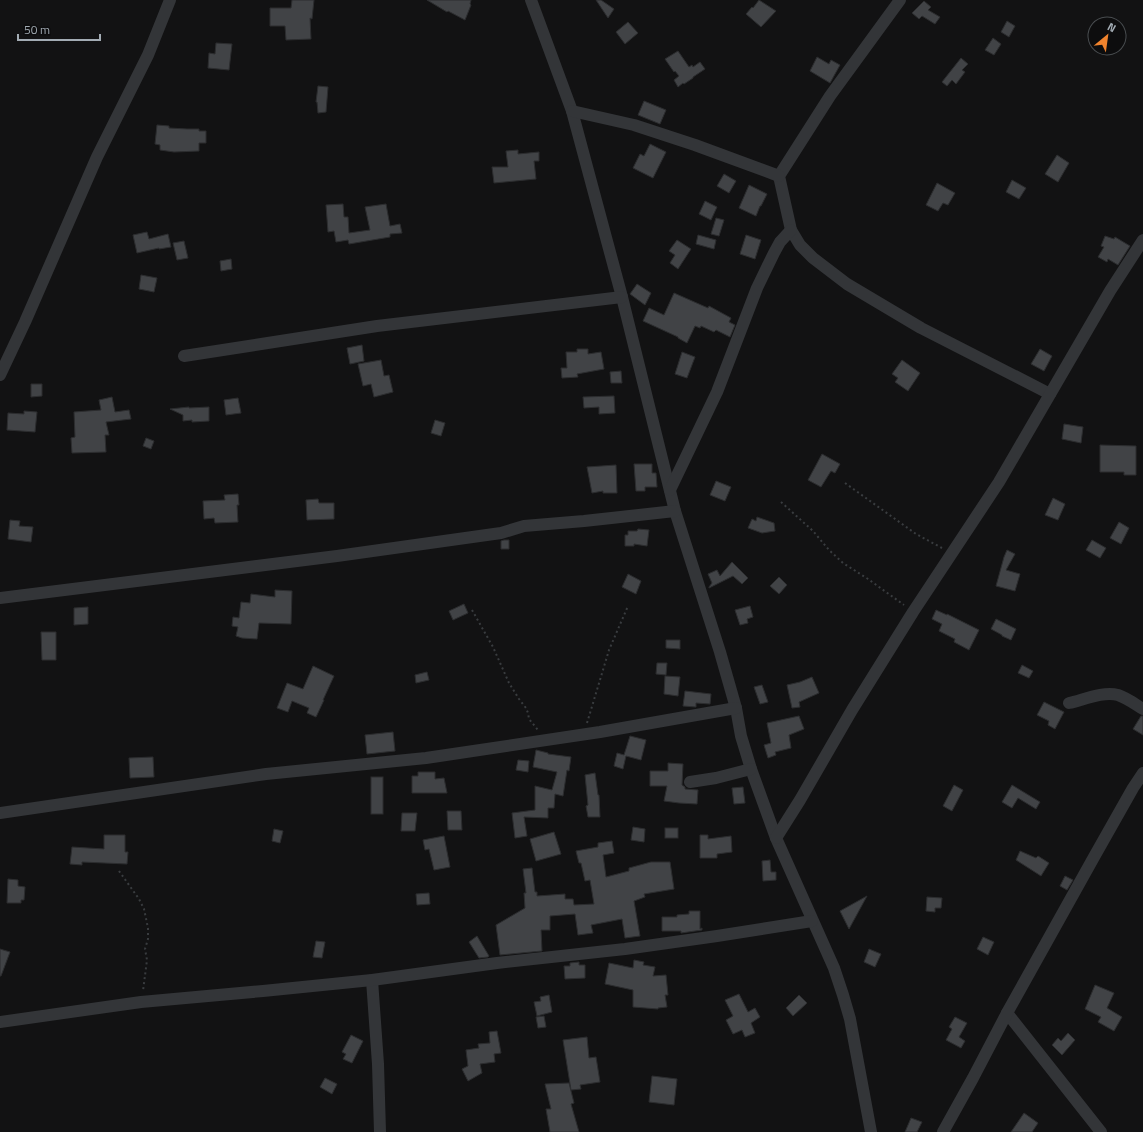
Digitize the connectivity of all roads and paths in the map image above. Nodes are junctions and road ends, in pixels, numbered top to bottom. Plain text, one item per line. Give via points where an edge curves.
1 (170, 0) edge
2 (531, 0) edge
3 (900, 0) edge
4 (572, 111) junction
5 (779, 176) junction
6 (791, 230) junction
7 (1143, 240) edge
8 (622, 298) junction
9 (184, 356) dead end
10 (0, 376) edge
11 (1050, 394) junction
12 (844, 483) dead end
13 (670, 490) junction
14 (781, 502) dead end
15 (675, 511) junction
16 (952, 554) junction
17 (0, 598) edge
18 (628, 606) dead end
19 (472, 610) dead end
20 (913, 612) junction
21 (1069, 704) dead end
22 (736, 708) junction
23 (1143, 708) edge
24 (584, 734) junction
25 (543, 740) junction
26 (751, 769) junction
27 (1143, 773) edge
28 (690, 782) dead end
29 (0, 813) edge
30 (776, 838) junction
31 (119, 871) dead end
32 (812, 920) junction
33 (372, 980) junction
34 (141, 1002) junction
35 (1007, 1014) junction
36 (0, 1022) edge
37 (380, 1132) edge
38 (871, 1132) edge
39 (943, 1132) edge
40 (1101, 1132) edge

1 - 10 street via 148,55 97,157
2 - 4 street
3 - 5 street via 830,96
4 - 5 street via 634,125
4 - 8 street
5 - 6 street
6 - 11 street via 812,258 847,284 921,328
6 - 13 street via 780,242 757,288 717,392
7 - 11 street
8 - 9 street via 377,326
8 - 13 street
11 - 16 street via 999,482
12 - 16 path via 916,534
13 - 15 street
14 - 20 path via 843,563
15 - 17 street via 524,526 501,532 337,556
15 - 22 street
16 - 20 street
18 - 24 path via 610,650
19 - 25 path via 493,647 509,683
20 - 30 street
21 - 23 street via 1103,694 1117,695
22 - 24 street
22 - 26 street
24 - 25 street
25 - 29 street via 426,758 266,774
26 - 28 street
26 - 30 street
27 - 35 street
30 - 32 street
31 - 34 path via 144,908 148,928 145,949 147,960
32 - 33 street via 625,949
32 - 38 street via 834,968 850,1019
33 - 34 street
33 - 37 street
34 - 36 street
35 - 39 street
35 - 40 street

